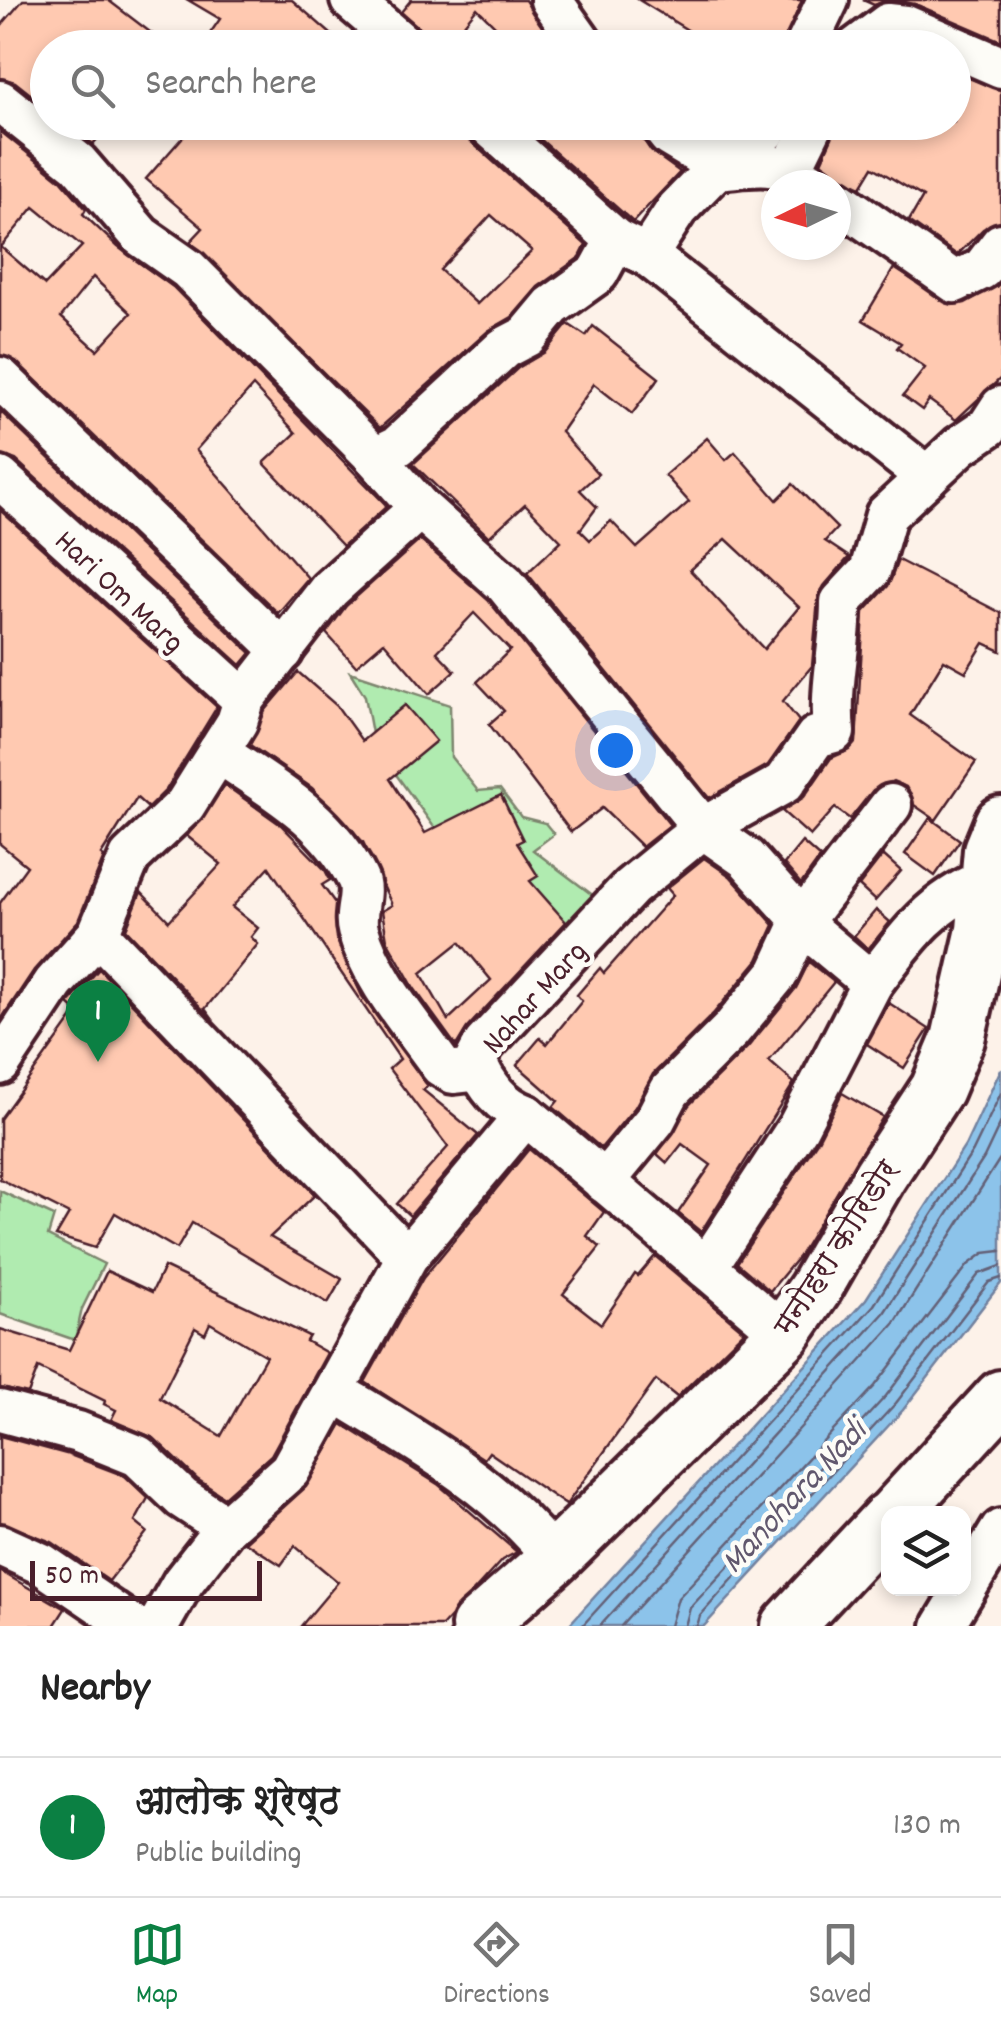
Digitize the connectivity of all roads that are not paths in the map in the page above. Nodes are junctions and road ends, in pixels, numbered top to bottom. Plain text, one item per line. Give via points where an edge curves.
1 (351, 0) edge
2 (828, 0) edge
3 (557, 3) edge
4 (386, 30) edge
5 (573, 30) edge
6 (814, 30) edge
7 (880, 30) edge
8 (915, 30) edge
9 (971, 54) edge
10 (1001, 67) edge
11 (0, 101) edge
12 (30, 125) edge
13 (49, 140) edge
14 (505, 140) edge
15 (675, 140) edge
16 (754, 140) edge
17 (810, 140) edge
18 (715, 166) junction
19 (785, 170) edge
20 (804, 170) edge
21 (851, 209) edge
22 (1001, 244) edge
23 (632, 248) junction
24 (0, 378) edge
25 (1001, 407) edge
26 (375, 457) junction
27 (927, 477) junction
28 (0, 478) edge
29 (420, 508) junction
30 (283, 651) junction
31 (244, 700) junction
32 (218, 752) junction
33 (891, 805) dead end
34 (1001, 823) edge
35 (703, 828) junction
36 (984, 880) junction
37 (802, 921) junction
38 (98, 934) junction
39 (872, 983) junction
40 (0, 1064) edge
41 (480, 1070) junction
42 (526, 1115) junction
43 (604, 1182) junction
44 (407, 1257) junction
45 (706, 1268) junction
46 (784, 1334) junction
47 (334, 1391) junction
48 (1001, 1397) edge
49 (0, 1411) edge
50 (901, 1506) edge
51 (226, 1527) junction
52 (881, 1527) edge
53 (1001, 1530) edge
54 (0, 1545) edge
55 (554, 1559) junction
56 (133, 1626) edge
57 (158, 1626) edge
58 (478, 1626) edge
59 (788, 1626) edge
60 (943, 1626) edge

1 - 4 street
2 - 6 street
3 - 5 street
7 - 8 street via 888,24
9 - 10 street
11 - 12 street
13 - 26 street
14 - 23 street
15 - 18 street
16 - 18 street
17 - 20 street
18 - 19 street
18 - 23 street
21 - 22 street via 956,282 982,269
23 - 26 street via 552,306 527,336 504,348 398,446
23 - 27 street
24 - 30 street
25 - 27 street, Nahar Marg via 988,427
26 - 29 street
27 - 35 street, Nahar Marg via 886,515 870,571 841,602 830,692 834,732 816,737 784,782
28 - 31 street, Hari Om Marg
29 - 30 street via 328,590
29 - 35 street via 505,584
30 - 31 street
31 - 32 street
32 - 38 street via 185,806 130,857
32 - 41 street via 302,806 345,856 360,883 356,924 390,996 441,1066 453,1073
33 - 37 street
34 - 36 main road, मनोहरा कोरिडोर
35 - 37 street via 746,858
35 - 41 street, Nahar Marg via 631,887 484,1044 475,1061
36 - 39 street via 923,916
36 - 46 main road, मनोहरा कोरिडोर via 974,982 937,1089
37 - 39 street
37 - 43 street via 778,974 670,1091
38 - 40 street via 54,983
38 - 44 street
39 - 45 street via 798,1127
41 - 42 street, Nahar Marg via 506,1108
42 - 43 street, Nahar Marg
42 - 44 street
43 - 45 street, Nahar Marg
44 - 47 street
45 - 46 street, Nahar Marg
46 - 55 main road, मनोहरा कोरिडोर
47 - 51 street via 290,1470
47 - 55 street via 452,1468 534,1532
48 - 50 main road
49 - 51 street via 138,1456 182,1498
51 - 57 street
52 - 59 main road
53 - 60 street
54 - 56 street via 42,1564
55 - 58 main road, मनोहरा कोरिडोर

